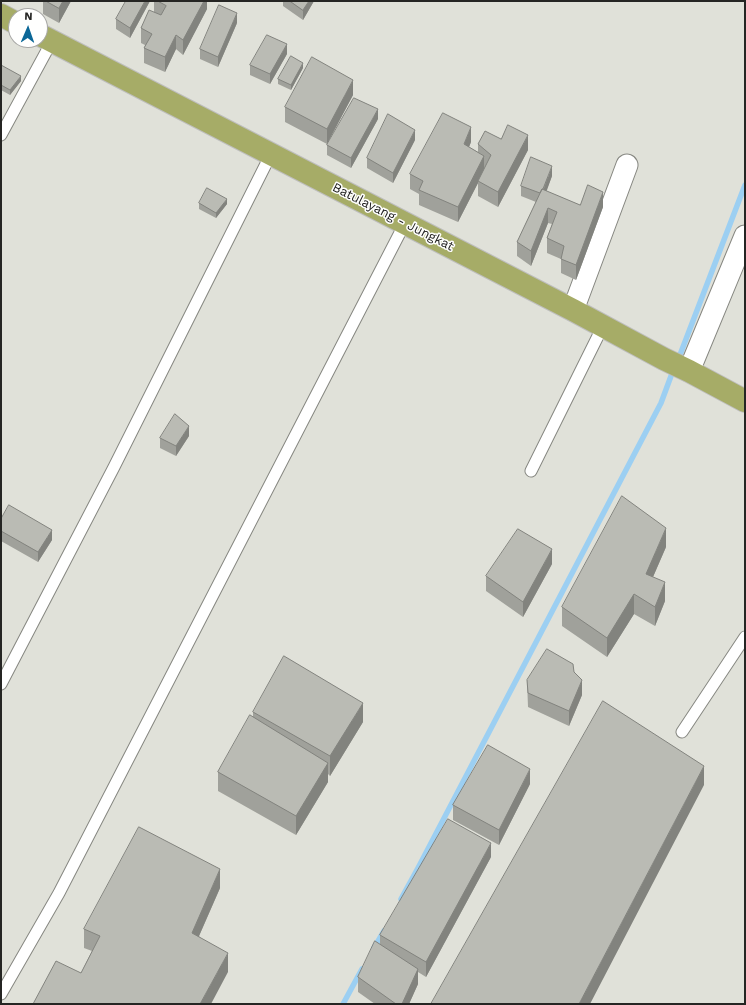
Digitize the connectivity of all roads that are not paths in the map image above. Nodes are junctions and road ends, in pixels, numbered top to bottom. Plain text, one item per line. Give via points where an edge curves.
1 (48, 39) edge
2 (41, 48) edge
3 (1, 135) edge
4 (271, 154) junction
5 (628, 165) dead end
6 (405, 223) junction
7 (745, 236) edge
8 (573, 310) junction
9 (603, 326) junction
10 (678, 366) junction
11 (745, 402) edge
12 (531, 471) dead end
13 (745, 637) edge
14 (1, 684) edge
15 (682, 732) dead end
16 (1, 994) edge

1 - 4 highway, Batulayang - Jungkat
2 - 3 lane
4 - 6 highway, Batulayang - Jungkat
4 - 14 lane via 114,467
5 - 8 street
6 - 8 highway, Batulayang - Jungkat
6 - 16 lane via 59,893
7 - 10 street
8 - 9 highway, Batulayang - Jungkat
9 - 10 highway, Batulayang - Jungkat
9 - 12 lane
10 - 11 highway, Batulayang - Jungkat
13 - 15 lane

